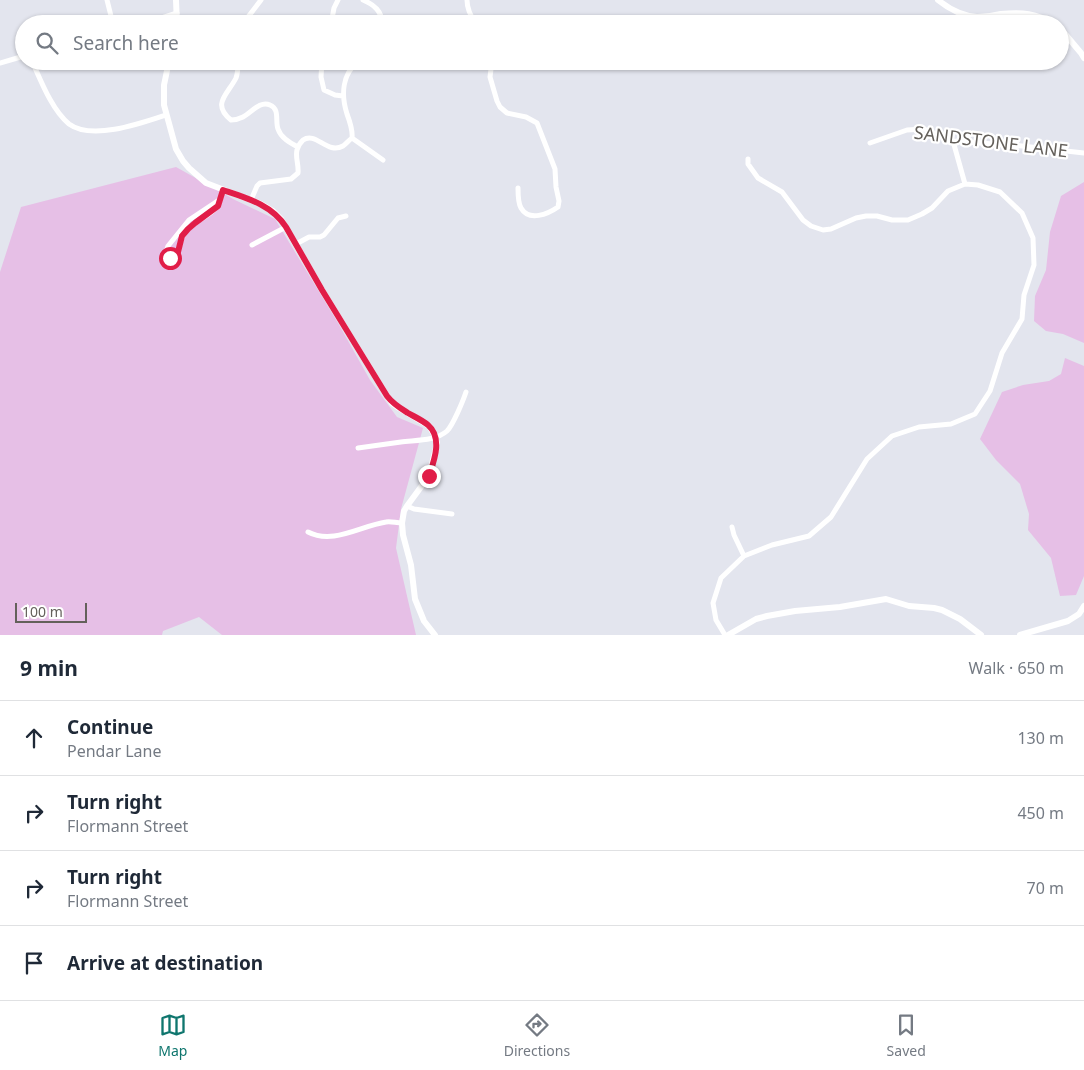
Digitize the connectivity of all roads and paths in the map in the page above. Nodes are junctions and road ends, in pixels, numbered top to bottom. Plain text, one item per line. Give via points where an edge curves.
1 (107, 0) edge
2 (176, 0) edge
3 (261, 0) edge
4 (338, 0) edge
5 (363, 0) edge
6 (467, 0) edge
7 (938, 0) edge
8 (177, 13) joint
9 (111, 15) edge
10 (171, 15) edge
11 (250, 15) edge
12 (333, 15) edge
13 (380, 15) edge
14 (471, 15) edge
15 (968, 15) edge
16 (993, 15) edge
17 (1035, 15) edge
18 (1069, 38) edge
19 (1084, 58) edge
20 (15, 59) edge
21 (0, 63) edge
22 (36, 70) edge
23 (167, 70) edge
24 (237, 70) edge
25 (321, 70) edge
26 (350, 70) edge
27 (491, 70) edge
28 (343, 96) junction
29 (166, 115) junction
30 (352, 138) junction
31 (953, 141) junction
32 (870, 143) dead end
33 (298, 147) junction
34 (1084, 153) edge
35 (748, 159) dead end
36 (383, 160) dead end
37 (965, 184) junction
38 (518, 188) dead end
39 (223, 190) junction
40 (220, 200) junction
41 (251, 200) junction
42 (346, 216) dead end
43 (286, 227) junction
44 (296, 244) junction
45 (252, 245) dead end
46 (466, 392) dead end
47 (436, 436) junction
48 (358, 448) dead end
49 (407, 506) junction
50 (452, 514) dead end
51 (402, 523) junction
52 (732, 527) dead end
53 (308, 532) dead end
54 (744, 556) junction
55 (1084, 606) edge
56 (435, 635) edge
57 (726, 635) edge
58 (981, 635) edge
59 (1020, 635) edge

1 - 9 street
2 - 8 street
3 - 11 street
4 - 12 street
5 - 13 street
6 - 14 street
7 - 15 street
8 - 10 street
16 - 17 street via 1019,12
18 - 19 street
20 - 21 street
22 - 29 street via 61,115 78,128 93,132 109,131
23 - 29 street via 163,95
24 - 33 street via 221,103 226,116 231,120 238,119 262,104 271,105 277,112 281,134
25 - 28 street via 324,90
26 - 28 street
27 - 38 street via 490,77 500,107 507,113 537,123 555,169 558,208 537,216 524,212 520,207
28 - 30 street
29 - 39 street via 183,161 206,183
30 - 33 street via 344,146 334,148 307,138
30 - 36 street
31 - 32 street, SANDSTONE LANE via 924,129 907,130
31 - 34 street, SANDSTONE LANE
31 - 37 street
33 - 41 street via 298,173 291,179 260,182
35 - 37 street via 758,178 782,192 803,220 823,230 866,216 908,220 932,208 948,191
37 - 54 street via 1000,192 1022,213 1033,238 1034,266 1024,295 1022,319 1002,353 990,392 975,414 951,424 892,436 867,460 831,517 809,536
39 - 40 street
39 - 41 street
40 - 40 street via 189,220 168,246 166,251 170,258 176,256 182,236 188,229 214,210
41 - 43 street via 272,212
42 - 44 street via 338,218 324,235
43 - 44 street
43 - 45 street
44 - 47 street via 392,403 429,426
46 - 47 street via 450,427
47 - 48 street via 422,441
47 - 49 street via 429,476
49 - 50 street
49 - 51 street
51 - 53 street via 381,523 337,536 322,537
51 - 56 street via 415,599 424,621
52 - 54 street
54 - 57 street via 721,578 712,603 716,620
55 - 59 street via 1068,621
57 - 58 street via 767,616 886,599 942,610

